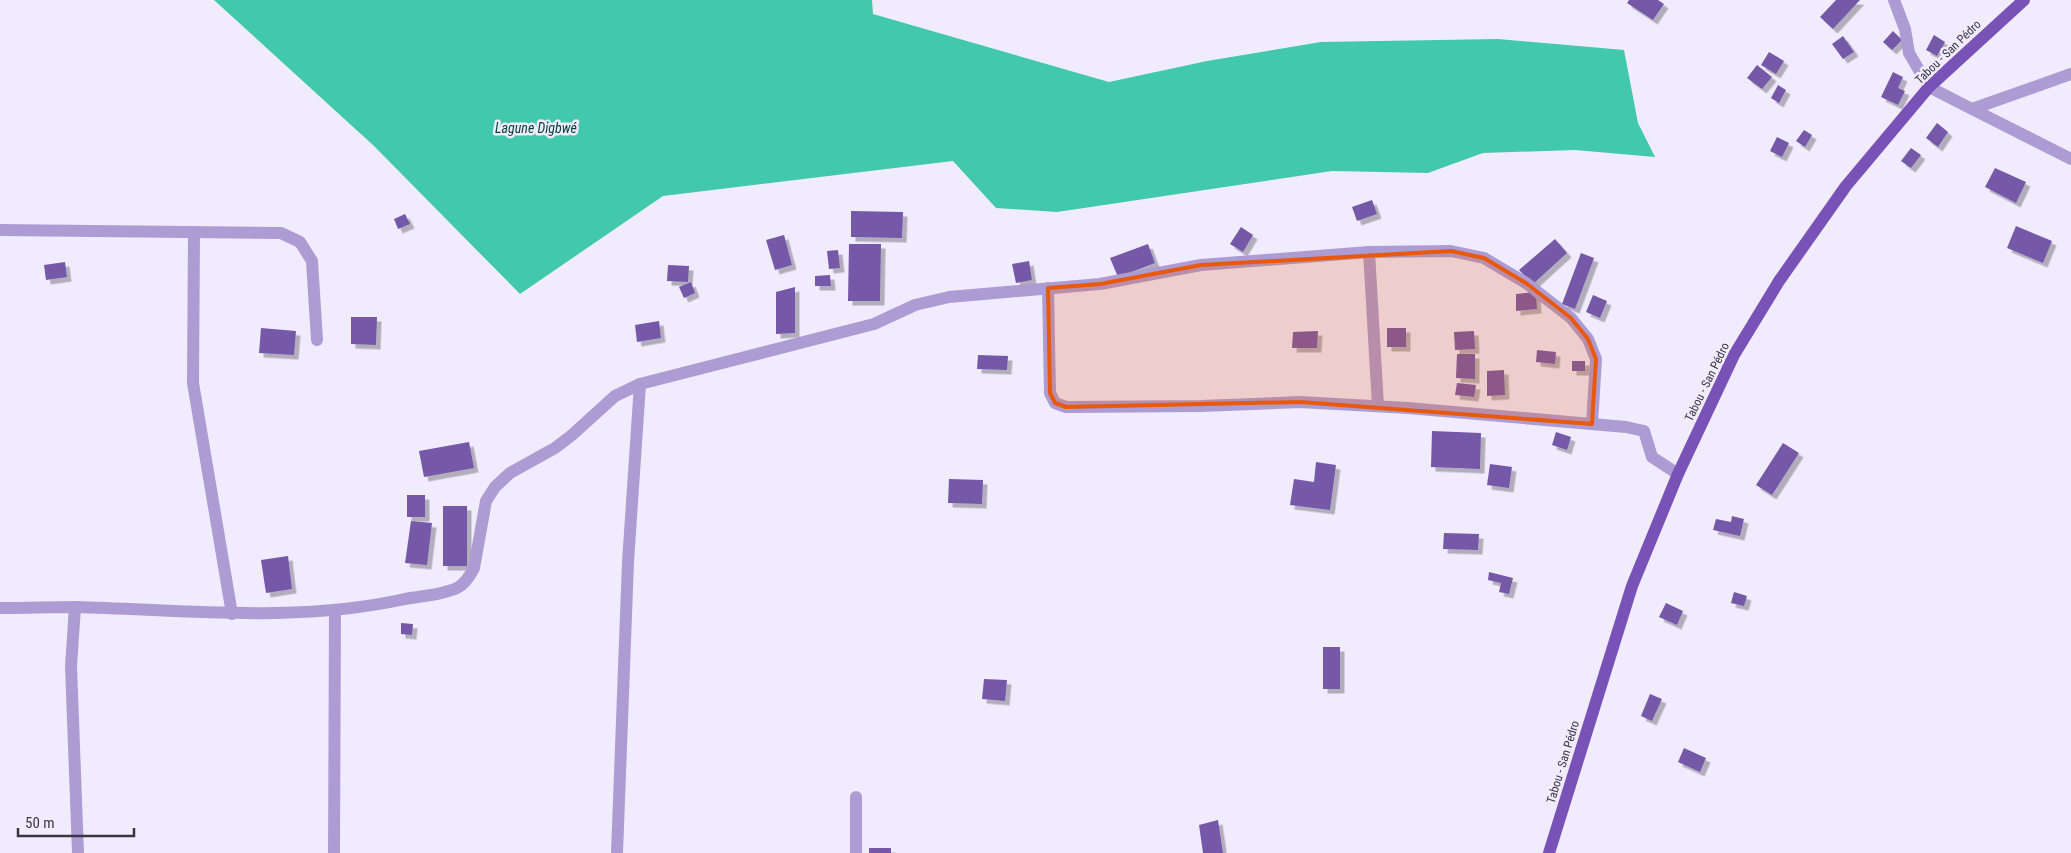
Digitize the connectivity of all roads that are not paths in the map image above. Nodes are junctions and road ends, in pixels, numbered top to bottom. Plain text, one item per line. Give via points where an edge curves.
1 (1894, 0) edge
2 (2024, 0) edge
3 (2071, 74) edge
4 (1929, 88) junction
5 (1972, 109) junction
6 (2071, 159) edge
7 (0, 230) edge
8 (194, 232) junction
9 (1369, 252) junction
10 (1048, 288) junction
11 (317, 340) dead end
12 (640, 384) junction
13 (1378, 406) junction
14 (1592, 424) junction
15 (1678, 474) junction
16 (75, 607) junction
17 (0, 608) edge
18 (335, 611) junction
19 (232, 614) junction
20 (856, 797) dead end
21 (78, 853) edge
22 (334, 853) edge
23 (617, 853) edge
24 (856, 853) edge
25 (1549, 853) edge

1 - 4 street via 1905,29 1909,53
2 - 4 main road, Tabou - San Pédro
3 - 5 street
4 - 5 street
4 - 15 main road, Tabou - San Pédro via 1846,186 1779,282 1734,355
5 - 6 street
7 - 8 street
8 - 11 street via 281,233 300,242 312,261
8 - 19 street via 193,383
9 - 10 street via 1201,265 1100,284
9 - 13 street
9 - 14 street via 1452,250 1484,258 1526,283 1571,318 1588,339 1596,359
10 - 12 street via 949,297 915,305 874,324
10 - 13 street via 1050,393 1055,403 1066,407 1300,402
12 - 18 street via 614,396 572,435 510,474 496,487 486,501 474,568 458,588
12 - 23 street via 628,562
13 - 14 street
14 - 15 street via 1644,431 1652,457
15 - 25 main road, Tabou - San Pédro via 1632,586
16 - 17 street
16 - 19 street
16 - 21 street via 71,666
18 - 19 street
18 - 22 street
20 - 24 street

